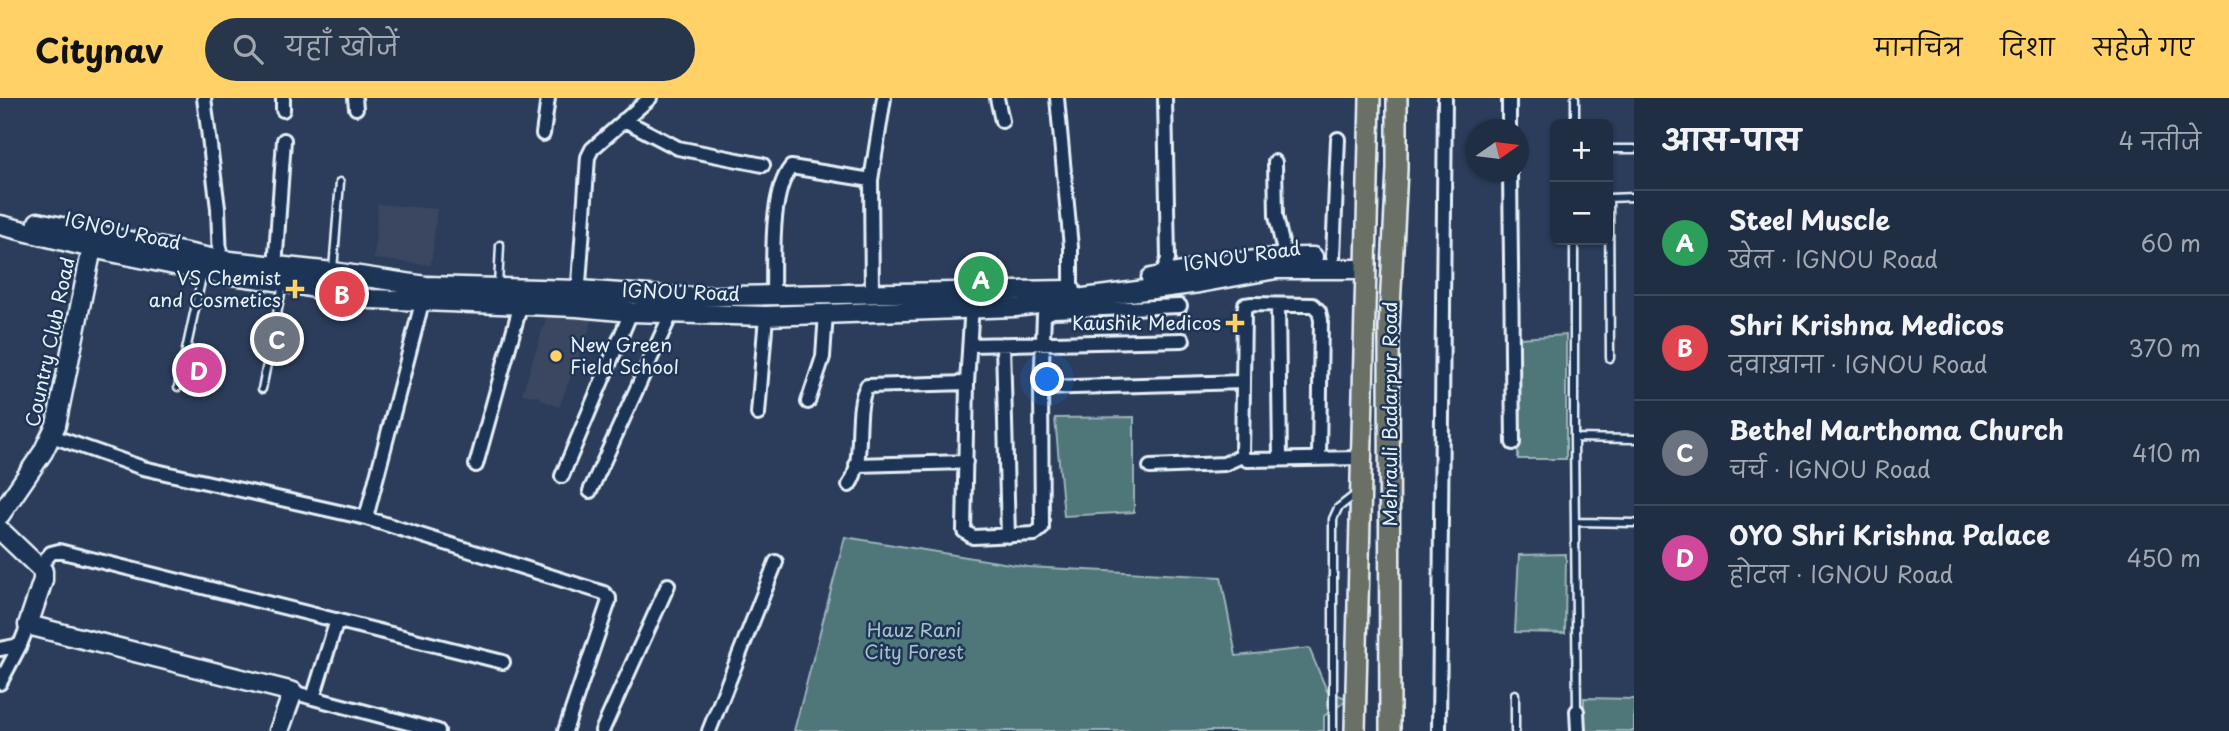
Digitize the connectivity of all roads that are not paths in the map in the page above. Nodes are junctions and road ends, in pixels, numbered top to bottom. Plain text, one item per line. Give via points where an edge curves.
1 (204, 98) edge
2 (548, 98) edge
3 (650, 98) edge
4 (884, 98) edge
5 (997, 98) edge
6 (1057, 98) edge
7 (1165, 98) edge
8 (1370, 98) edge
9 (1445, 98) edge
10 (1509, 98) edge
11 (1575, 98) edge
12 (1400, 102) edge
13 (1509, 119) edge
14 (1575, 119) edge
15 (624, 120) junction
16 (1002, 121) dead end
17 (544, 134) dead end
18 (1338, 139) dead end
19 (284, 140) dead end
20 (1613, 149) edge
21 (1634, 149) edge
22 (1275, 162) dead end
23 (763, 165) dead end
24 (871, 180) junction
25 (340, 182) dead end
26 (1510, 182) edge
27 (1634, 197) edge
28 (1613, 198) edge
29 (0, 214) edge
30 (0, 225) edge
31 (500, 245) dead end
32 (1574, 245) edge
33 (1609, 245) edge
34 (92, 248) junction
35 (1285, 256) junction
36 (1333, 257) junction
37 (220, 260) junction
38 (1365, 264) junction
39 (203, 271) junction
40 (333, 272) junction
41 (279, 275) junction
42 (1162, 276) junction
43 (369, 277) junction
44 (498, 288) junction
45 (1072, 290) junction
46 (424, 294) junction
47 (774, 295) junction
48 (872, 295) junction
49 (363, 297) junction
50 (523, 297) junction
51 (578, 299) junction
52 (972, 301) junction
53 (1278, 304) junction
54 (1180, 306) dead end
55 (631, 312) junction
56 (672, 312) junction
57 (826, 313) junction
58 (766, 316) junction
59 (1184, 340) dead end
60 (1042, 343) junction
61 (1003, 344) junction
62 (970, 345) junction
63 (1610, 358) dead end
64 (1243, 382) junction
65 (967, 383) junction
66 (178, 387) dead end
67 (1041, 388) junction
68 (262, 389) dead end
69 (808, 402) dead end
70 (758, 414) dead end
71 (52, 436) junction
72 (1574, 438) junction
73 (1634, 439) edge
74 (1513, 443) dead end
75 (1242, 456) junction
76 (1320, 457) junction
77 (1280, 458) junction
78 (1361, 458) junction
79 (966, 462) junction
80 (476, 465) dead end
81 (856, 465) junction
82 (1150, 467) dead end
83 (562, 476) dead end
84 (849, 485) dead end
85 (1360, 490) junction
86 (590, 491) dead end
87 (0, 515) edge
88 (366, 518) junction
89 (1576, 522) junction
90 (1634, 523) edge
91 (0, 530) edge
92 (1008, 536) junction
93 (776, 562) dead end
94 (39, 567) junction
95 (668, 585) dead end
96 (337, 620) junction
97 (27, 625) junction
98 (20, 645) junction
99 (0, 649) edge
100 (503, 662) dead end
101 (0, 683) edge
102 (293, 692) junction
103 (1515, 694) dead end
104 (313, 698) junction
105 (1577, 710) joint
106 (279, 731) edge
107 (439, 731) edge
108 (565, 731) edge
109 (602, 731) edge
110 (709, 731) edge
111 (1333, 731) edge
112 (1355, 731) edge
113 (1390, 731) edge
114 (1438, 731) edge
115 (1515, 731) edge
116 (1578, 731) edge

1 - 37 street
2 - 17 street
3 - 15 street
4 - 24 street
5 - 16 street
6 - 45 street
7 - 42 street via 1168,259
8 - 38 main road, Mehrauli Badarpur Road
9 - 114 street
10 - 13 street
11 - 14 lane
12 - 113 main road, Mehrauli Badarpur Road via 1389,328
15 - 23 street via 678,148
15 - 51 street via 588,157
18 - 36 street
19 - 41 street
20 - 21 lane
22 - 35 street via 1276,216
24 - 47 street via 791,167 775,218
24 - 48 street
25 - 40 lane
26 - 74 street
27 - 28 lane
29 - 37 street, IGNOU Road
30 - 34 street, IGNOU Road
31 - 44 lane
32 - 72 lane
33 - 63 lane
34 - 39 street, IGNOU Road
34 - 71 street, Country Club Road
35 - 36 street, IGNOU Road
35 - 42 street, IGNOU Road
36 - 38 street, IGNOU Road
37 - 41 street, IGNOU Road
38 - 52 street, IGNOU Road via 1276,269 1015,307
38 - 78 main road, Mehrauli Badarpur Road
39 - 41 street, IGNOU Road
39 - 66 lane
40 - 41 street, IGNOU Road
40 - 43 street, IGNOU Road
41 - 49 street, IGNOU Road
41 - 68 lane
42 - 45 street, IGNOU Road
43 - 46 street, IGNOU Road
43 - 49 street
44 - 46 street, IGNOU Road
44 - 50 street, IGNOU Road
45 - 52 street, IGNOU Road
46 - 49 street, IGNOU Road
46 - 50 street, IGNOU Road
46 - 88 street
47 - 48 street, IGNOU Road
47 - 51 street, IGNOU Road
48 - 52 street, IGNOU Road
50 - 51 street, IGNOU Road
50 - 80 street
51 - 55 street, IGNOU Road
52 - 57 street, IGNOU Road
52 - 62 street
53 - 64 street via 1245,304
53 - 76 street via 1313,305 1319,311
53 - 77 street
54 - 60 street via 1048,312
55 - 56 street, IGNOU Road
55 - 83 street
56 - 58 street, IGNOU Road
56 - 86 street
57 - 58 street, IGNOU Road
57 - 69 street via 823,357
58 - 70 street
59 - 60 street
60 - 61 street
60 - 67 street
61 - 62 street
61 - 92 street
62 - 65 street
64 - 67 street
64 - 75 street
65 - 79 street
65 - 81 street via 867,386 861,396
67 - 92 street via 1042,528 1035,534
71 - 87 street, Country Club Road
71 - 88 street via 143,468
72 - 73 lane
72 - 89 lane
75 - 77 street via 1247,460
75 - 82 street via 1224,464
76 - 77 street
76 - 78 street
78 - 85 main road, Mehrauli Badarpur Road
79 - 81 street
79 - 92 street via 964,531 973,537
81 - 84 street
85 - 111 lane via 1338,508 1333,519
85 - 112 main road, Mehrauli Badarpur Road
88 - 108 street via 607,595 609,601
89 - 90 lane
89 - 105 lane
91 - 94 street
93 - 110 street
94 - 96 street via 59,551
94 - 97 street via 43,580
95 - 109 street
96 - 100 street
96 - 104 street
97 - 98 street
97 - 102 street
98 - 99 street
98 - 101 street
102 - 104 street
102 - 106 street
103 - 115 lane
104 - 107 street
105 - 116 street

